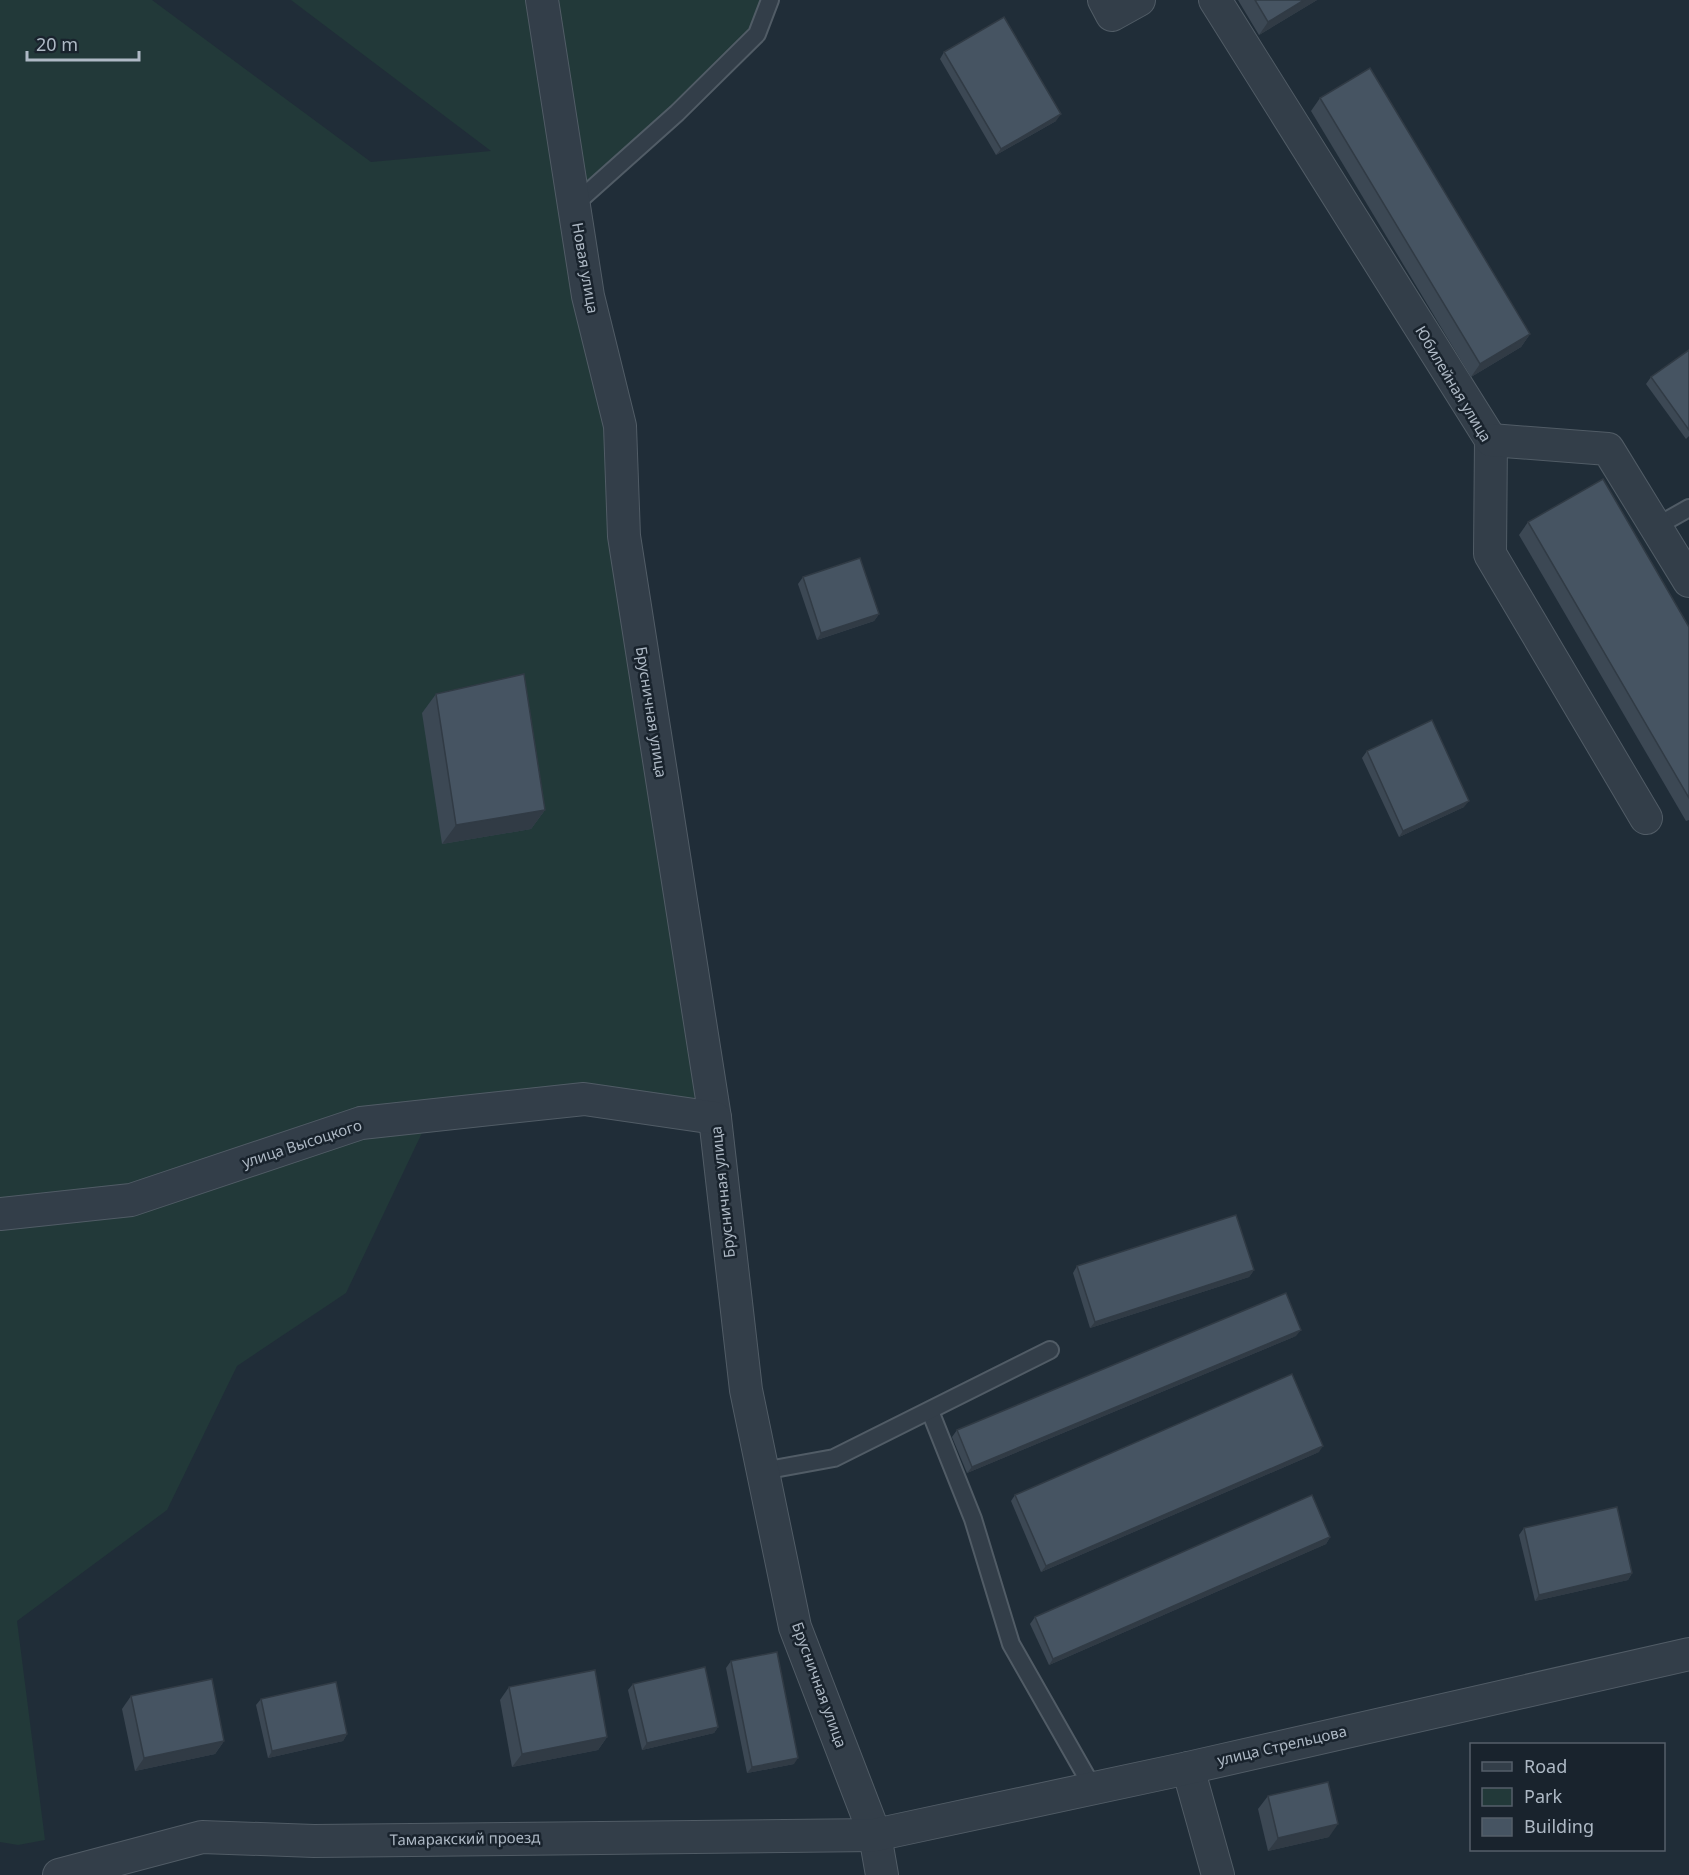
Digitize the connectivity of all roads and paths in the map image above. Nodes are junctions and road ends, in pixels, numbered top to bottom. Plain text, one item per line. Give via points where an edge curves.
1 (542, 0) edge
2 (770, 0) edge
3 (1104, 0) edge
4 (1139, 0) edge
5 (1215, 0) edge
6 (574, 205) junction
7 (1491, 440) junction
8 (1689, 508) edge
9 (1656, 526) junction
10 (624, 536) joint
11 (1689, 581) edge
12 (1646, 818) dead end
13 (715, 1118) junction
14 (0, 1214) edge
15 (1050, 1350) dead end
16 (930, 1411) junction
17 (763, 1471) junction
18 (1689, 1654) edge
19 (1188, 1768) junction
20 (1093, 1788) junction
21 (875, 1835) junction
22 (59, 1875) edge
23 (882, 1875) edge
24 (1218, 1875) edge

1 - 6 street, Новая улица
2 - 6 lane via 757,34 677,113
3 - 4 street via 1112,15
5 - 7 street, Юбилейная улица
6 - 10 street, Новая улица via 588,296 620,426
7 - 9 street via 1608,449
7 - 12 street, Юбилейная улица via 1490,554
8 - 9 lane
9 - 11 street
10 - 13 street, Брусничная улица
13 - 14 street, улица Высоцкого via 584,1099 361,1124 131,1200
13 - 17 street, Брусничная улица via 746,1390
15 - 16 lane
16 - 17 lane via 834,1458
16 - 20 lane via 973,1519 1011,1644
17 - 21 street, Брусничная улица via 795,1627
18 - 19 street, улица Стрельцова
19 - 20 street, улица Стрельцова
19 - 24 street
20 - 21 street, улица Стрельцова
21 - 22 street, Тамаракский проезд via 314,1841 202,1838
21 - 23 street

